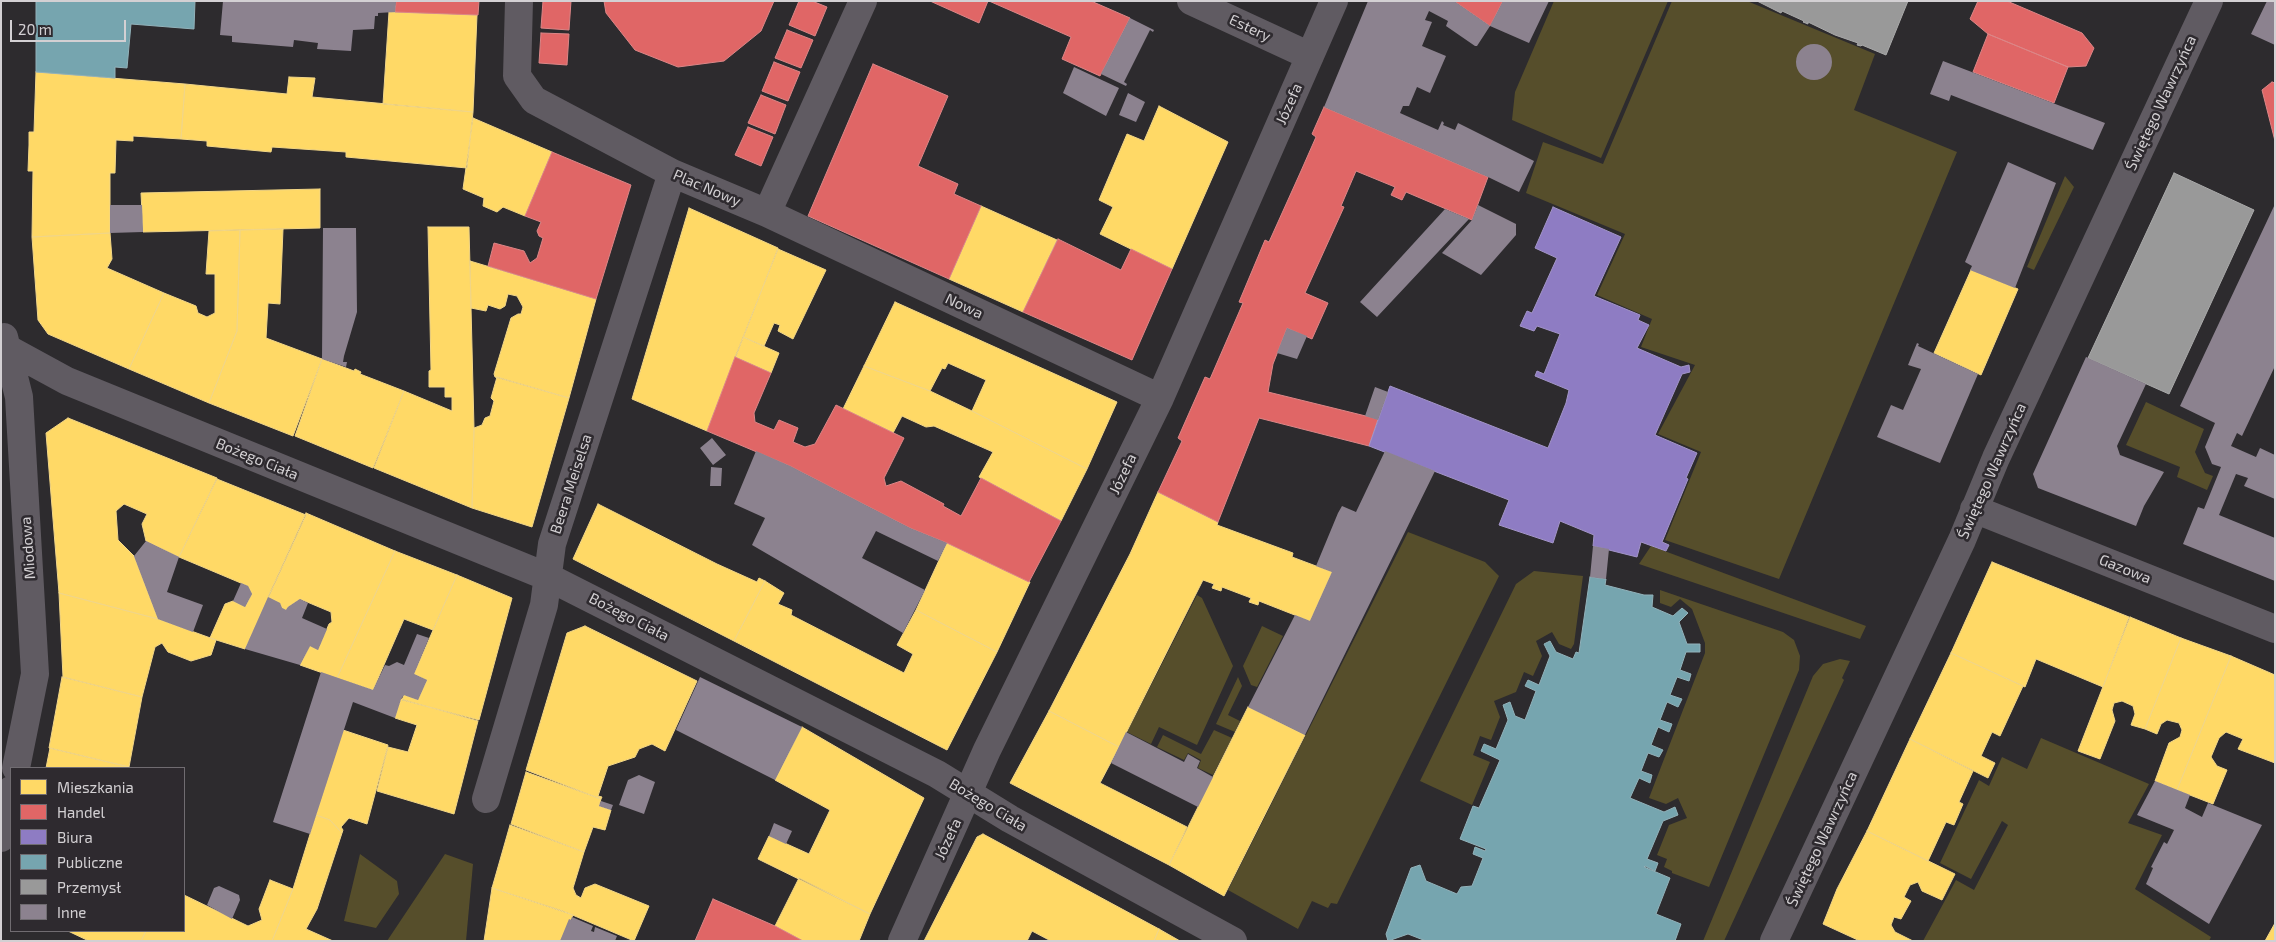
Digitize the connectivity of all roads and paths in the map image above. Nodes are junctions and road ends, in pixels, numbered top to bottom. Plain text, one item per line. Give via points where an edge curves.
1 (519, 1) edge
2 (863, 1) edge
3 (1191, 1) edge
4 (1334, 1) edge
5 (2209, 1) edge
6 (1310, 56) junction
7 (672, 173) junction
8 (767, 213) junction
9 (3, 340) edge
10 (1160, 398) junction
11 (1974, 509) junction
12 (548, 577) junction
13 (2275, 629) edge
14 (16, 767) edge
15 (969, 794) junction
16 (10, 795) edge
17 (486, 799) dead end
18 (1, 838) edge
19 (902, 941) edge
20 (1233, 941) edge
21 (1774, 941) edge

1 - 7 street, Plac Nowy via 517,76 534,100
2 - 8 street
3 - 6 street, Estery
4 - 6 street, Józefa
5 - 11 street, Świętego Wawrzyńca
6 - 10 street, Józefa
7 - 8 street, Plac Nowy
7 - 12 street, Beera Meiselsa via 552,544
8 - 10 street, Nowa
9 - 12 street, Bożego Ciała via 67,381
9 - 14 street, Miodowa via 19,397 35,674
10 - 15 street, Józefa
11 - 13 street, Gazowa
11 - 21 street, Świętego Wawrzyńca
12 - 15 street, Bożego Ciała via 816,712
12 - 17 street, Beera Meiselsa via 544,605
15 - 19 street, Józefa
15 - 20 street, Bożego Ciała
16 - 18 street

